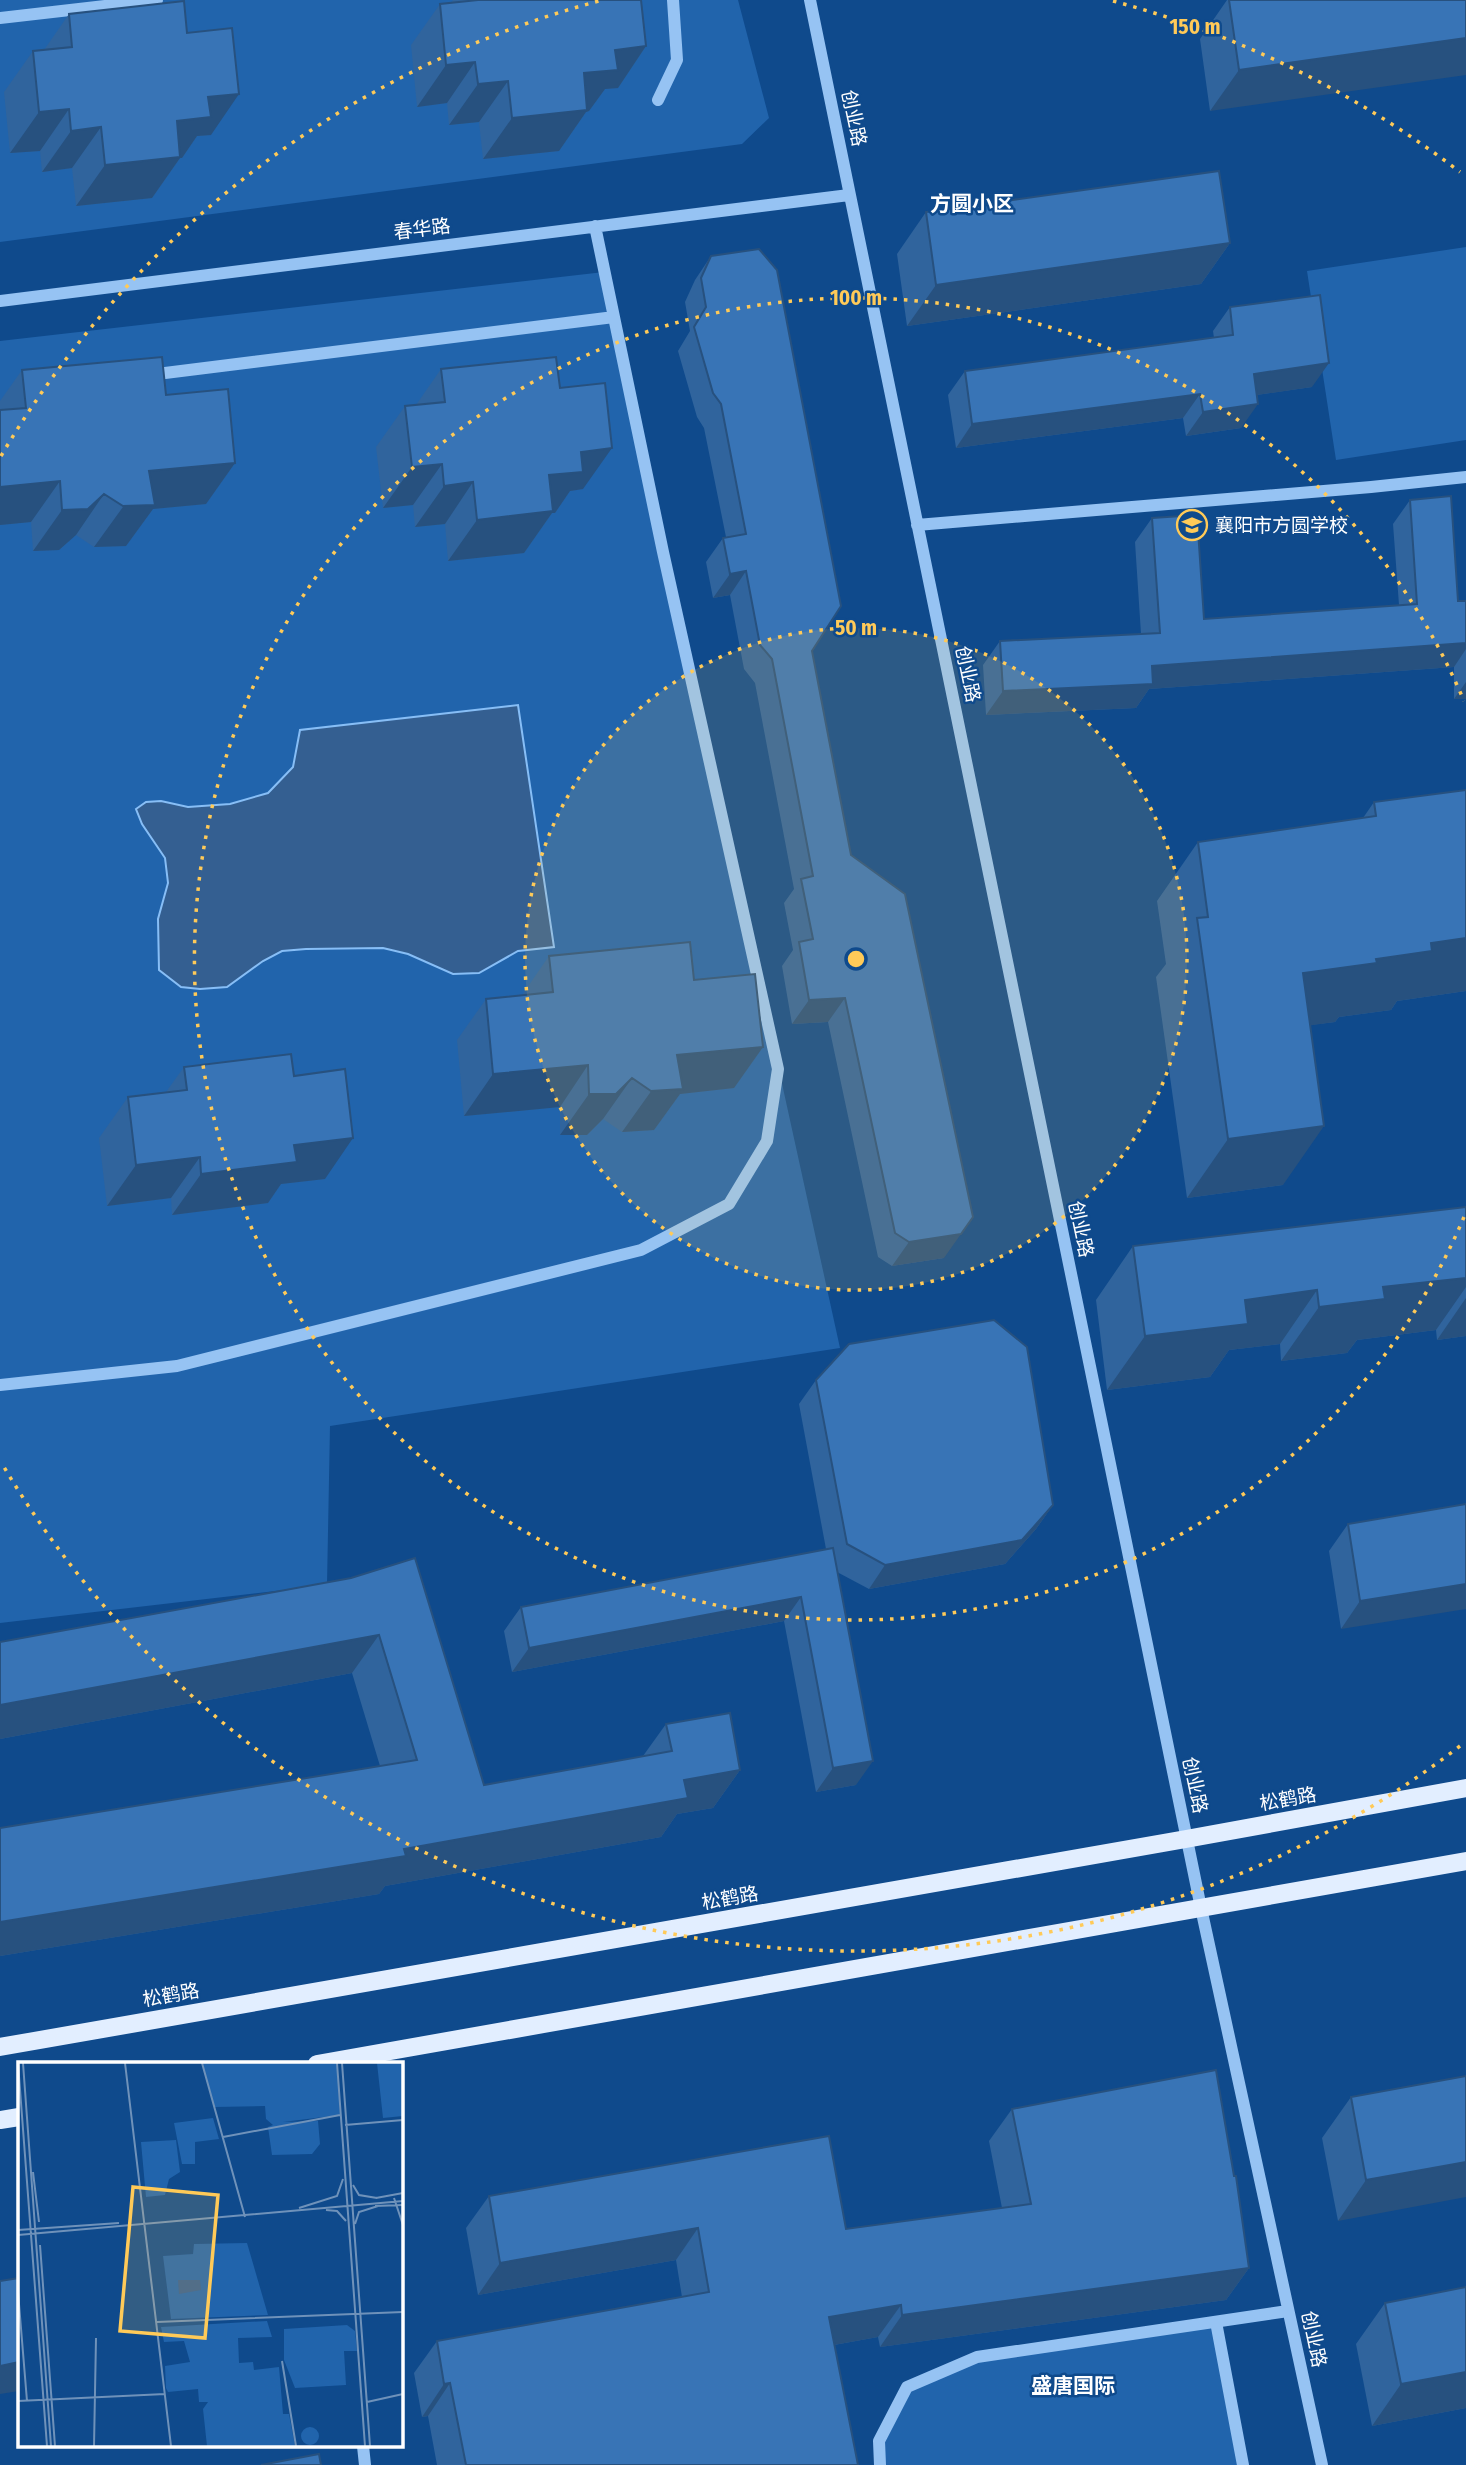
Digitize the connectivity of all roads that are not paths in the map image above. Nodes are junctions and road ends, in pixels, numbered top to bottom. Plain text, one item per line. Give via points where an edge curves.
1 (157, 0) edge
2 (673, 0) edge
3 (810, 0) edge
4 (0, 18) edge
5 (657, 100) dead end
6 (849, 195) junction
7 (595, 226) junction
8 (0, 301) edge
9 (614, 317) junction
10 (136, 377) edge
11 (1466, 477) edge
12 (917, 525) junction
13 (0, 1385) edge
14 (1466, 1788) edge
15 (1186, 1839) junction
16 (1466, 1861) edge
17 (1200, 1908) junction
18 (0, 2047) edge
19 (328, 2062) edge
20 (18, 2117) edge
21 (0, 2120) edge
22 (1289, 2311) junction
23 (1216, 2322) junction
24 (880, 2465) edge
25 (1243, 2465) edge
26 (1322, 2465) edge

1 - 4 street
2 - 5 street via 677,60
3 - 6 street, 创业路
6 - 7 street, 春华路
6 - 12 street, 创业路
7 - 8 street, 春华路
7 - 9 street
9 - 10 street
9 - 13 street via 778,1069 767,1141 729,1204 641,1250 177,1366
11 - 12 street
12 - 15 street, 创业路
14 - 15 main road, 松鹤路
15 - 17 street, 创业路
15 - 18 main road, 松鹤路
16 - 17 main road
17 - 19 main road
17 - 22 street, 创业路
20 - 21 main road
22 - 23 street
22 - 26 street, 创业路
23 - 24 street via 977,2357 907,2387 879,2441
23 - 25 street

